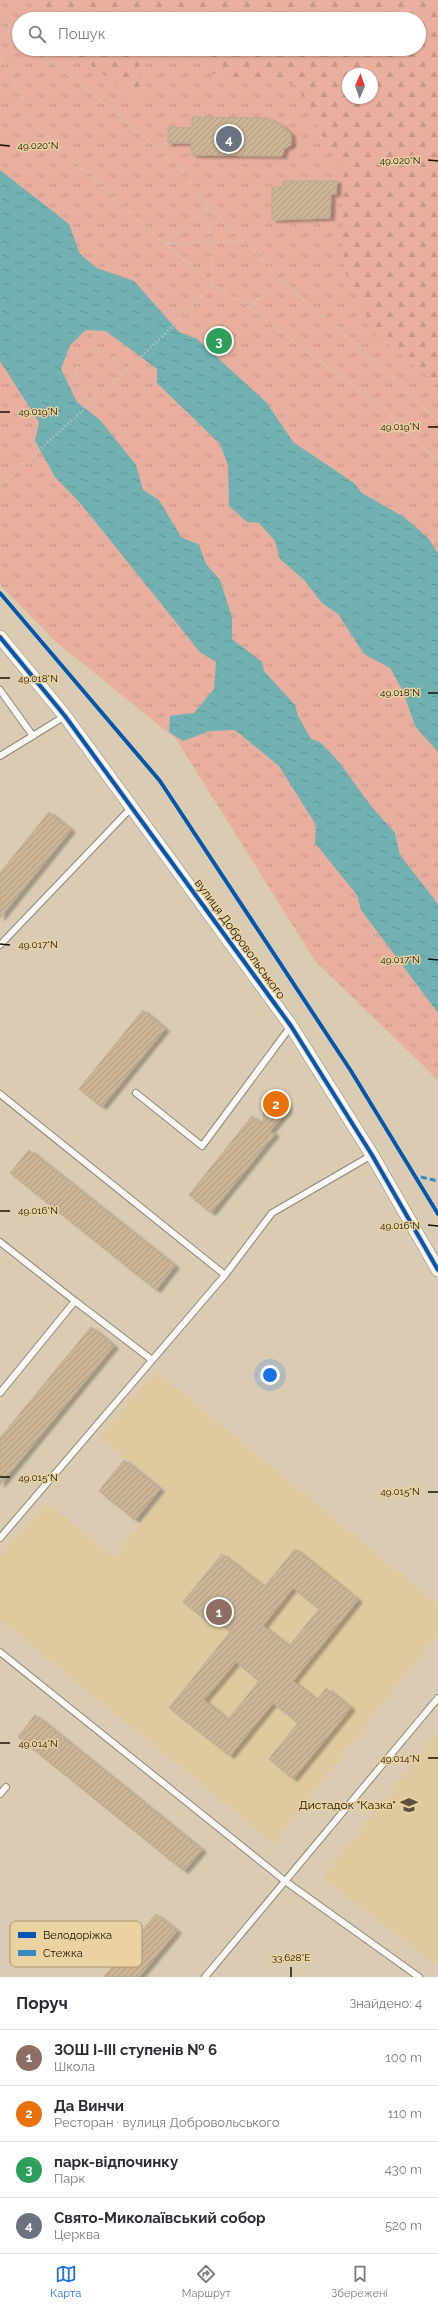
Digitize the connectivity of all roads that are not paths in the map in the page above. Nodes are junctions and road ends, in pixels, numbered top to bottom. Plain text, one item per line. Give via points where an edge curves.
1 (0, 638) edge
2 (0, 690) edge
3 (65, 716) junction
4 (33, 736) junction
5 (0, 756) edge
6 (132, 807) junction
7 (0, 945) edge
8 (290, 1026) junction
9 (136, 1093) dead end
10 (0, 1094) edge
11 (372, 1155) junction
12 (0, 1242) edge
13 (438, 1270) edge
14 (225, 1275) junction
15 (75, 1301) junction
16 (152, 1360) junction
17 (0, 1393) edge
18 (0, 1538) edge
19 (0, 1652) edge
20 (438, 1698) edge
21 (6, 1786) dead end
22 (0, 1794) edge
23 (285, 1881) junction
24 (204, 1977) edge
25 (419, 1977) edge

1 - 3 street, вулиця Добровольського
2 - 4 lane
3 - 4 lane
3 - 6 street, вулиця Добровольського
4 - 5 lane
6 - 7 lane
6 - 8 street, вулиця Добровольського
8 - 9 lane via 202,1146
8 - 11 street, вулиця Добровольського
10 - 14 lane
11 - 13 street, вулиця Добровольського
11 - 14 lane via 272,1213
12 - 15 lane
14 - 16 lane
15 - 16 lane
15 - 17 lane
16 - 18 lane
19 - 23 lane
20 - 23 lane
21 - 22 lane
23 - 24 lane
23 - 25 lane

